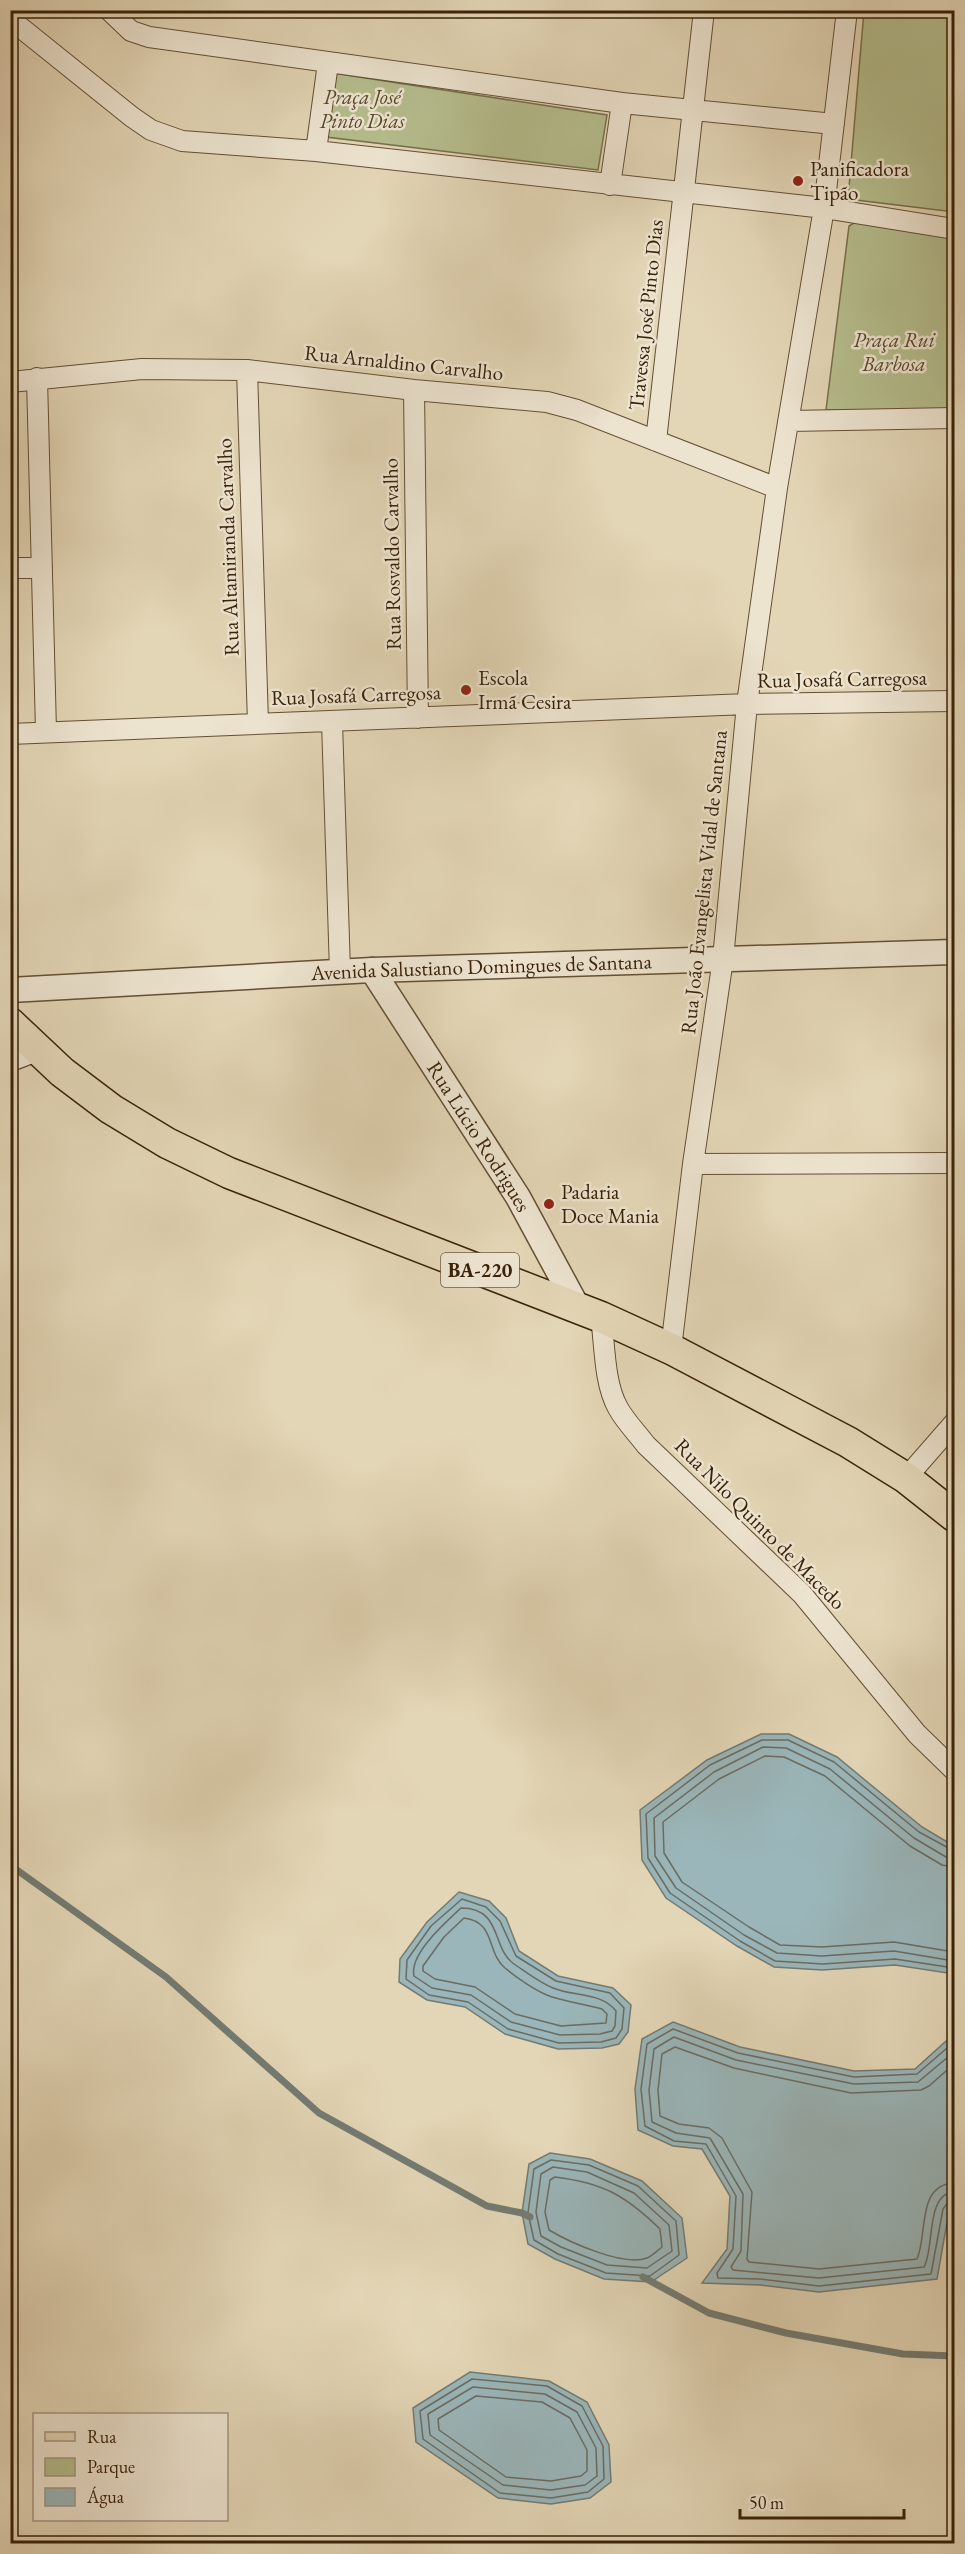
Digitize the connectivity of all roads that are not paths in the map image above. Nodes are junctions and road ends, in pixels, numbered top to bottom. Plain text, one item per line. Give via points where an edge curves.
1 (109, 10) edge
2 (704, 10) edge
3 (847, 10) edge
4 (10, 19) edge
5 (328, 63) junction
6 (622, 103) junction
7 (694, 112) junction
8 (834, 124) junction
9 (316, 151) junction
10 (610, 185) junction
11 (683, 194) junction
12 (824, 208) junction
13 (954, 229) edge
14 (247, 370) junction
15 (37, 378) junction
16 (10, 382) edge
17 (414, 390) junction
18 (954, 418) edge
19 (789, 421) junction
20 (656, 441) junction
21 (777, 489) junction
22 (10, 568) edge
23 (42, 568) junction
24 (954, 701) edge
25 (747, 704) junction
26 (418, 718) junction
27 (332, 722) junction
28 (258, 723) junction
29 (46, 731) junction
30 (10, 734) edge
31 (954, 952) edge
32 (723, 959) junction
33 (372, 970) junction
34 (340, 971) junction
35 (10, 990) edge
36 (10, 1023) edge
37 (23, 1054) edge
38 (954, 1163) edge
39 (693, 1164) junction
40 (590, 1313) junction
41 (671, 1349) junction
42 (954, 1422) edge
43 (906, 1478) junction
44 (954, 1516) edge
45 (954, 1770) edge

1 - 5 street via 130,31 149,37
2 - 7 street
3 - 8 street
4 - 9 street via 132,117 166,137
5 - 6 street
5 - 9 street
6 - 7 street
6 - 10 street
7 - 8 street
7 - 11 street
8 - 12 street
9 - 10 street
10 - 11 street
11 - 12 street
11 - 20 street, Travessa José Pinto Dias
12 - 13 street
12 - 19 street
14 - 15 street, Rua Arnaldino Carvalho via 142,369
14 - 17 street, Rua Arnaldino Carvalho
14 - 28 street, Rua Altamiranda Carvalho
15 - 16 street, Rua Arnaldino Carvalho
15 - 23 street
17 - 20 street, Rua Arnaldino Carvalho via 547,402
17 - 26 street, Rua Rosvaldo Carvalho
18 - 19 street
19 - 21 street, Rua João Evangelista Vidal de Santana
20 - 21 street, Rua Arnaldino Carvalho
21 - 25 street, Rua João Evangelista Vidal de Santana
22 - 23 street
23 - 29 street
24 - 25 street, Rua Josafá Carregosa
25 - 26 street, Rua Josafá Carregosa
25 - 32 street, Rua João Evangelista Vidal de Santana
26 - 27 street, Rua Josafá Carregosa
27 - 28 street, Rua Josafá Carregosa
27 - 34 street
28 - 29 street, Rua Josafá Carregosa
29 - 30 street, Rua Josafá Carregosa
31 - 32 street, Avenida Salustiano Domingues de Santana
32 - 33 street, Avenida Salustiano Domingues de Santana
32 - 39 street, Rua João Evangelista Vidal de Santana
33 - 34 street, Avenida Salustiano Domingues de Santana
33 - 40 street, Rua Lúcio Rodrigues
34 - 35 street, Avenida Salustiano Domingues de Santana
36 - 37 main road, BA-220
37 - 40 main road, BA-220 via 62,1072 111,1109 167,1143 228,1173
38 - 39 street
39 - 41 street, Rua João Evangelista Vidal de Santana
40 - 41 main road, BA-220
40 - 45 street, Rua Nilo Quinto de Macedo via 618,1408 646,1445 802,1594 917,1734
41 - 43 main road, BA-220
42 - 43 street
43 - 44 main road, BA-220

